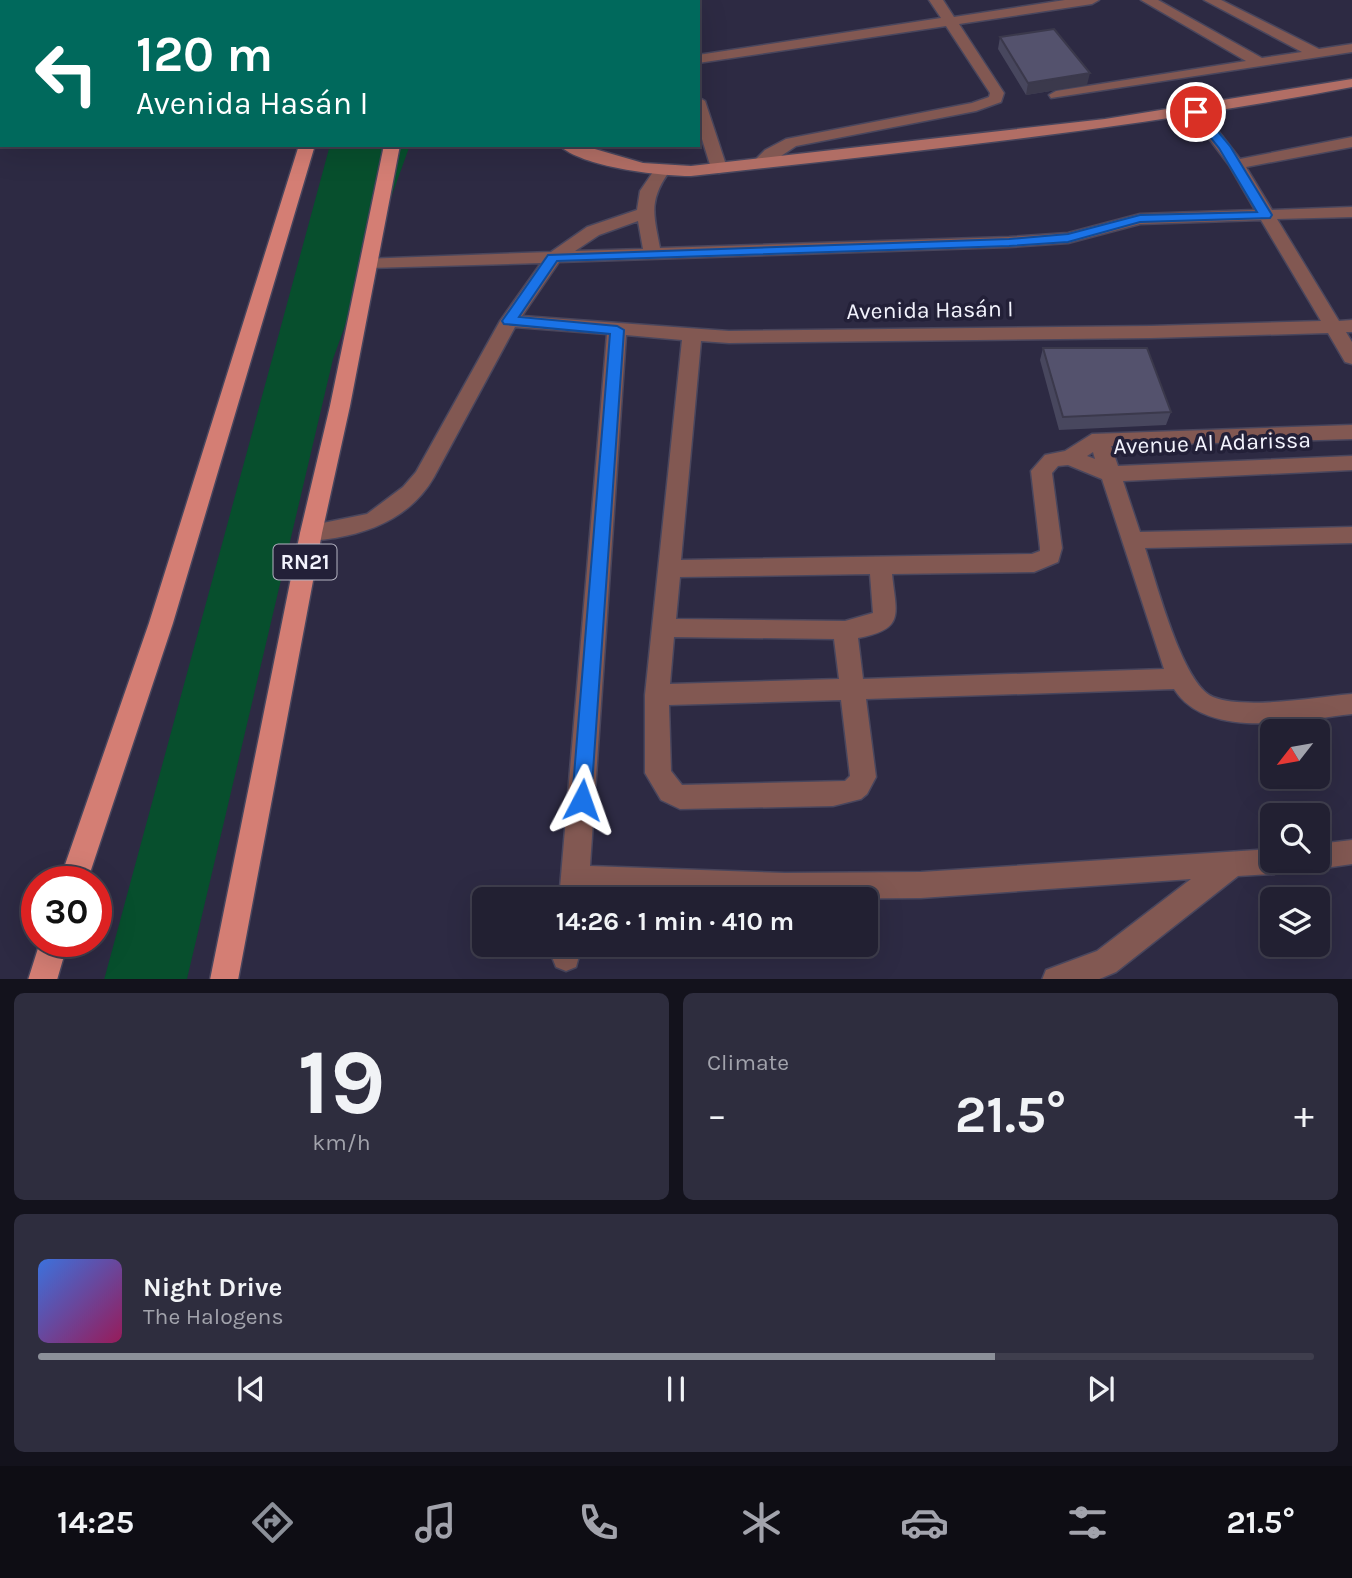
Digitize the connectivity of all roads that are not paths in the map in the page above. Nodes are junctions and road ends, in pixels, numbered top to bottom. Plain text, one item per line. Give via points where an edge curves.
1 (936, 0) edge
2 (1092, 0) edge
3 (1148, 0) edge
4 (1211, 0) edge
5 (949, 23) junction
6 (1352, 48) edge
7 (1318, 54) junction
8 (700, 59) edge
9 (1261, 63) junction
10 (1352, 83) edge
11 (1056, 95) edge
12 (700, 107) edge
13 (1196, 112) junction
14 (1345, 144) edge
15 (306, 147) edge
16 (392, 147) edge
17 (572, 147) edge
18 (1352, 160) edge
19 (760, 163) junction
20 (1236, 164) junction
21 (719, 168) junction
22 (661, 172) junction
23 (1352, 212) edge
24 (645, 213) junction
25 (1266, 215) junction
26 (652, 254) junction
27 (553, 258) junction
28 (369, 263) junction
29 (509, 321) junction
30 (1343, 327) edge
31 (617, 330) junction
32 (692, 335) junction
33 (1352, 358) edge
34 (1352, 432) edge
35 (1099, 439) junction
36 (1070, 457) junction
37 (1352, 463) edge
38 (1110, 474) junction
39 (311, 533) junction
40 (1352, 534) edge
41 (1131, 540) junction
42 (880, 567) junction
43 (669, 569) junction
44 (664, 628) junction
45 (845, 630) junction
46 (1180, 679) junction
47 (853, 690) junction
48 (657, 695) junction
49 (1352, 704) edge
50 (1352, 852) edge
51 (1330, 855) edge
52 (1260, 863) edge
53 (79, 866) edge
54 (1230, 866) junction
55 (575, 887) edge
56 (716, 887) edge
57 (49, 957) edge
58 (42, 979) edge
59 (224, 979) edge
60 (1056, 979) edge

1 - 5 street
2 - 5 street
3 - 9 street
4 - 7 street
5 - 8 street
5 - 19 street via 997,93 996,99 976,107 791,142
6 - 7 street
7 - 9 street
9 - 11 street
10 - 13 main road
12 - 21 street
13 - 19 main road
13 - 20 street
14 - 18 street
14 - 20 street
15 - 53 main road via 160,623
16 - 28 main road, RN21
17 - 22 main road
19 - 21 main road
20 - 25 street
21 - 22 main road
22 - 24 street via 650,184
23 - 25 street
24 - 26 street
24 - 27 street via 593,231
25 - 26 street via 1140,219 1047,240
25 - 30 street
26 - 27 street
27 - 28 street
27 - 29 street
28 - 39 main road, RN21
29 - 31 street, Avenida Hasán I
29 - 39 street via 424,477 405,500 373,522
30 - 32 street, Avenida Hasán I
30 - 33 street
31 - 32 street, Avenida Hasán I
31 - 55 street
32 - 43 street
34 - 35 street, Avenue Al Adarissa
35 - 36 street, Avenue Al Adarissa
35 - 38 street
36 - 38 street, Avenue Al Adarissa
36 - 42 street via 1052,460 1041,471 1051,548 1043,561
37 - 38 street, Avenue Al Adarissa
38 - 41 street
39 - 59 main road, RN21
40 - 41 street
41 - 46 street
42 - 43 street
42 - 45 street via 886,617 877,624
43 - 44 street
44 - 45 street
44 - 48 street
45 - 47 street
46 - 47 street
46 - 49 street via 1197,701 1213,709 1241,712
47 - 48 street
47 - 48 street via 863,777 859,788 833,794 680,797 670,792 658,773
50 - 51 street
52 - 54 street
54 - 56 street via 921,885
54 - 60 street via 1106,962
57 - 58 main road

